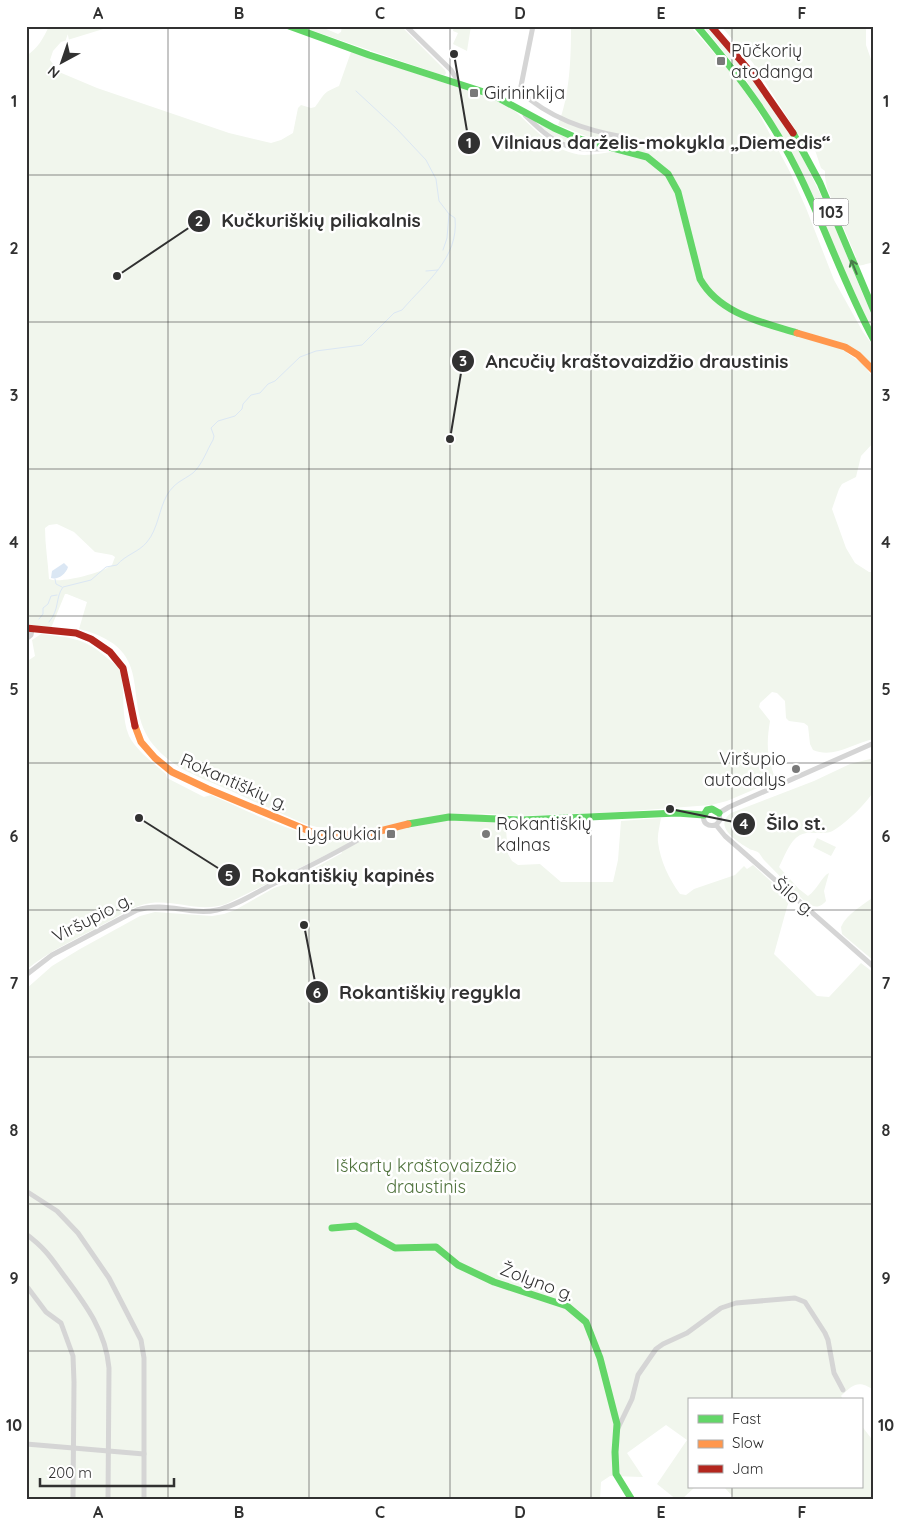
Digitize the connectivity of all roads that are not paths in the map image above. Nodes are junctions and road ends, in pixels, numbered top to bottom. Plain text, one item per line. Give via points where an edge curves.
1 (289, 26) edge
2 (406, 26) edge
3 (533, 26) edge
4 (697, 26) edge
5 (712, 26) edge
6 (456, 84) junction
7 (517, 107) junction
8 (619, 148) junction
9 (874, 311) edge
10 (874, 340) edge
11 (874, 371) edge
12 (29, 629) edge
13 (26, 639) edge
14 (874, 743) edge
15 (719, 813) junction
16 (704, 815) junction
17 (716, 825) junction
18 (368, 834) junction
19 (874, 967) edge
20 (26, 975) edge
21 (26, 1192) edge
22 (332, 1228) dead end
23 (26, 1234) edge
24 (27, 1287) edge
25 (843, 1390) dead end
26 (617, 1429) junction
27 (26, 1444) edge
28 (73, 1449) junction
29 (108, 1452) junction
30 (144, 1454) junction
31 (73, 1500) edge
32 (108, 1500) edge
33 (144, 1500) edge
34 (632, 1500) edge

1 - 6 street
2 - 6 street via 451,70
3 - 8 street via 520,91 545,110 571,123 622,138
4 - 10 street, 103 via 752,93 784,145
9 -> 5 street, 103 via 803,150 744,62
6 - 7 street via 493,95
7 - 8 street via 565,133
7 - 8 street via 544,133 564,145 587,150
8 - 11 street via 647,157 672,180 681,200 700,279 713,297 741,314 845,347
12 - 13 street via 31,635
12 - 18 street, Rokantiškių g. via 76,633 110,652 123,668 133,721 141,742 172,772 304,830 324,835
14 - 15 street
15 - 16 street via 712,809
15 - 17 street via 720,820
16 - 17 street via 706,824
16 - 18 street, Rokantiškių g. via 677,813 522,820 449,817
17 - 19 street, Šilo g.
18 - 20 street, Viršupio g. via 228,907 208,911 163,906 137,910 52,955
21 - 30 street via 57,1211 78,1233 109,1278 138,1330 144,1358
22 - 26 street, Žolyno g. via 356,1226 395,1248 436,1247 458,1265 494,1282 567,1306 586,1322 600,1358
23 - 29 street via 48,1253 84,1303 100,1333 109,1368
24 - 28 street via 46,1312 61,1323 72,1356
25 - 26 street via 834,1373 825,1333 805,1302 795,1298 736,1303 721,1308 687,1333 656,1349 638,1375 632,1399
26 - 34 street, Žolyno g. via 616,1474
27 - 28 street
28 - 29 street
28 - 31 street
29 - 30 street
29 - 32 street
30 - 33 street

